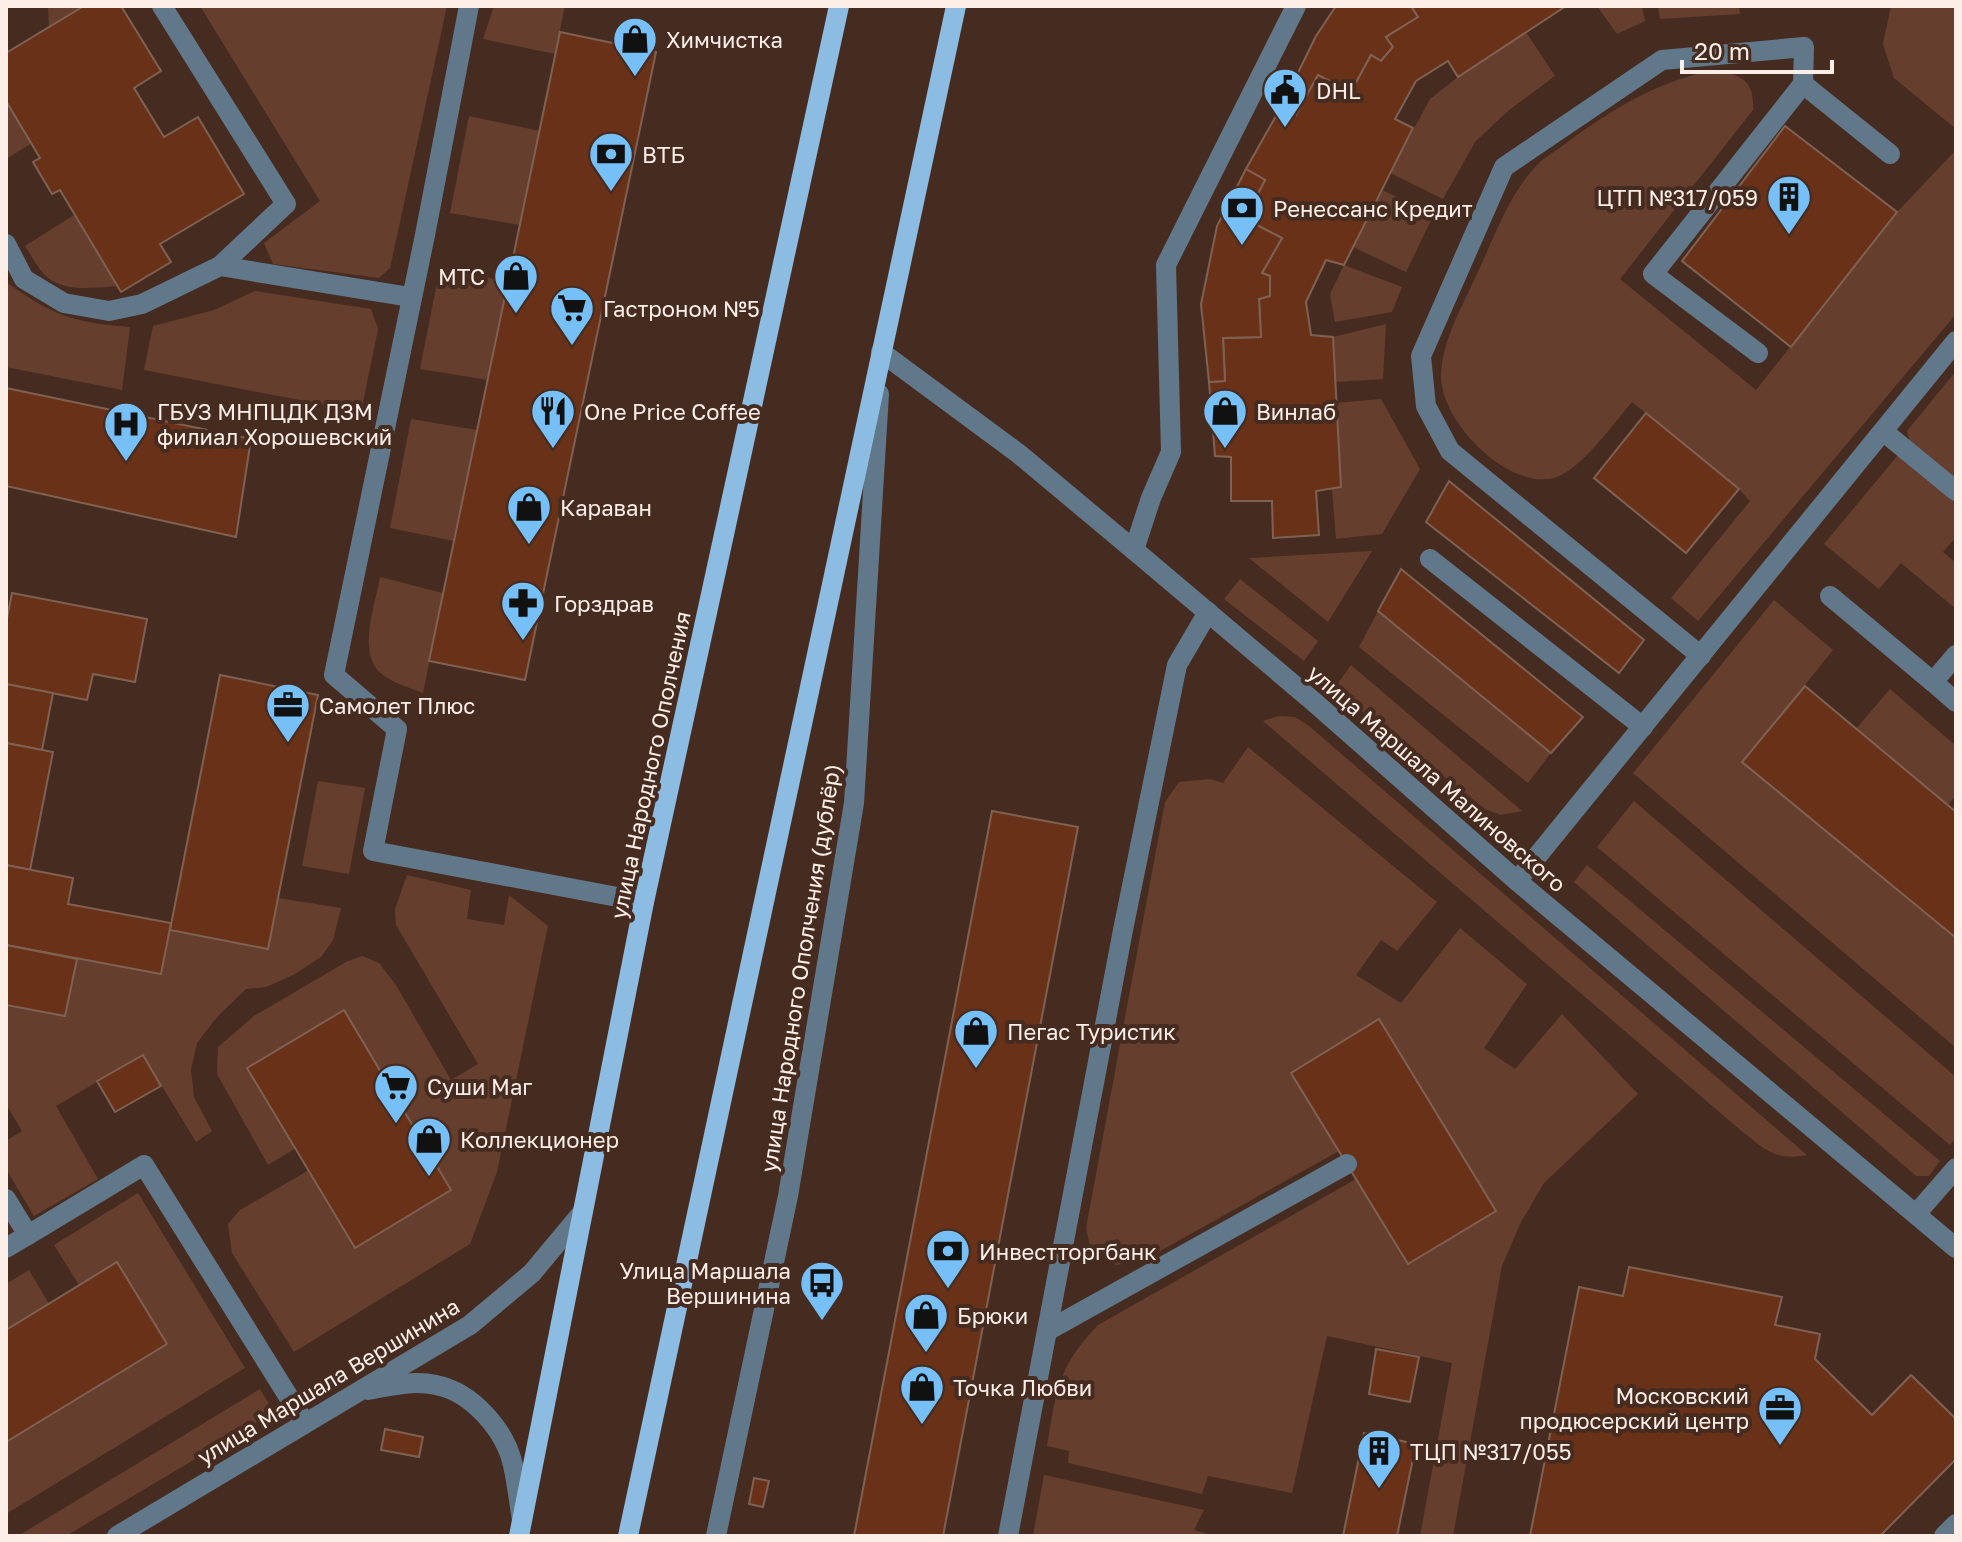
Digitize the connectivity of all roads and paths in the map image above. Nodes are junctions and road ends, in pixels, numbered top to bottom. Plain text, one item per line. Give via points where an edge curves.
1 (162, 6) edge
2 (469, 6) edge
3 (839, 6) edge
4 (956, 6) edge
5 (1296, 6) edge
6 (1803, 84) junction
7 (1890, 154) dead end
8 (6, 244) edge
9 (220, 266) junction
10 (410, 297) junction
11 (1956, 341) edge
12 (881, 352) junction
13 (1758, 353) dead end
14 (1884, 432) junction
15 (1956, 491) edge
16 (1134, 550) junction
17 (1430, 559) dead end
18 (1830, 596) dead end
19 (1208, 612) junction
20 (1956, 655) edge
21 (1701, 656) junction
22 (1933, 682) junction
23 (1956, 702) edge
24 (1643, 727) junction
25 (1517, 881) junction
26 (644, 902) junction
27 (1347, 1164) dead end
28 (1956, 1168) edge
29 (6, 1199) edge
30 (582, 1213) junction
31 (1916, 1214) junction
32 (28, 1235) junction
33 (6, 1248) edge
34 (1956, 1248) edge
35 (1047, 1331) junction
36 (356, 1391) junction
37 (305, 1423) junction
38 (1956, 1524) edge
39 (521, 1529) edge
40 (117, 1536) edge
41 (628, 1536) edge
42 (716, 1536) edge
43 (1008, 1536) edge
44 (1944, 1536) edge

1 - 9 street via 286,204
2 - 10 street
3 - 26 main road, улица Народного Ополчения
4 - 12 main road
5 - 16 street via 1166,265 1171,452
6 - 7 street
6 - 13 street via 1653,274
6 - 21 street via 1804,47 1662,60 1504,167 1421,356 1426,406 1450,451
8 - 9 street via 24,279 64,303 109,311 142,304
9 - 10 street
10 - 26 street via 334,675 397,729 373,851
11 - 14 street
12 - 16 street, улица Маршала Малиновского via 1019,454
12 - 41 main road
12 - 42 street, улица Народного Ополчения (дублёр) via 854,803 788,1196
14 - 15 street
14 - 21 street
16 - 19 street, улица Маршала Малиновского
17 - 24 street
18 - 22 street
19 - 25 street, улица Маршала Малиновского
19 - 35 street via 1177,665
20 - 22 street
21 - 24 street
22 - 23 street
24 - 25 street
25 - 31 street, улица Маршала Малиновского
26 - 30 main road, улица Народного Ополчения
27 - 35 street
28 - 31 street
29 - 32 street
30 - 36 street, улица Маршала Вершинина via 532,1273 470,1325
30 - 39 main road, улица Народного Ополчения
31 - 34 street, улица Маршала Малиновского
32 - 33 street
32 - 37 street via 144,1165
35 - 43 street
36 - 37 street, улица Маршала Вершинина
36 - 39 street via 436,1385 470,1399 495,1426 513,1462
37 - 40 street, улица Маршала Вершинина
38 - 44 street

